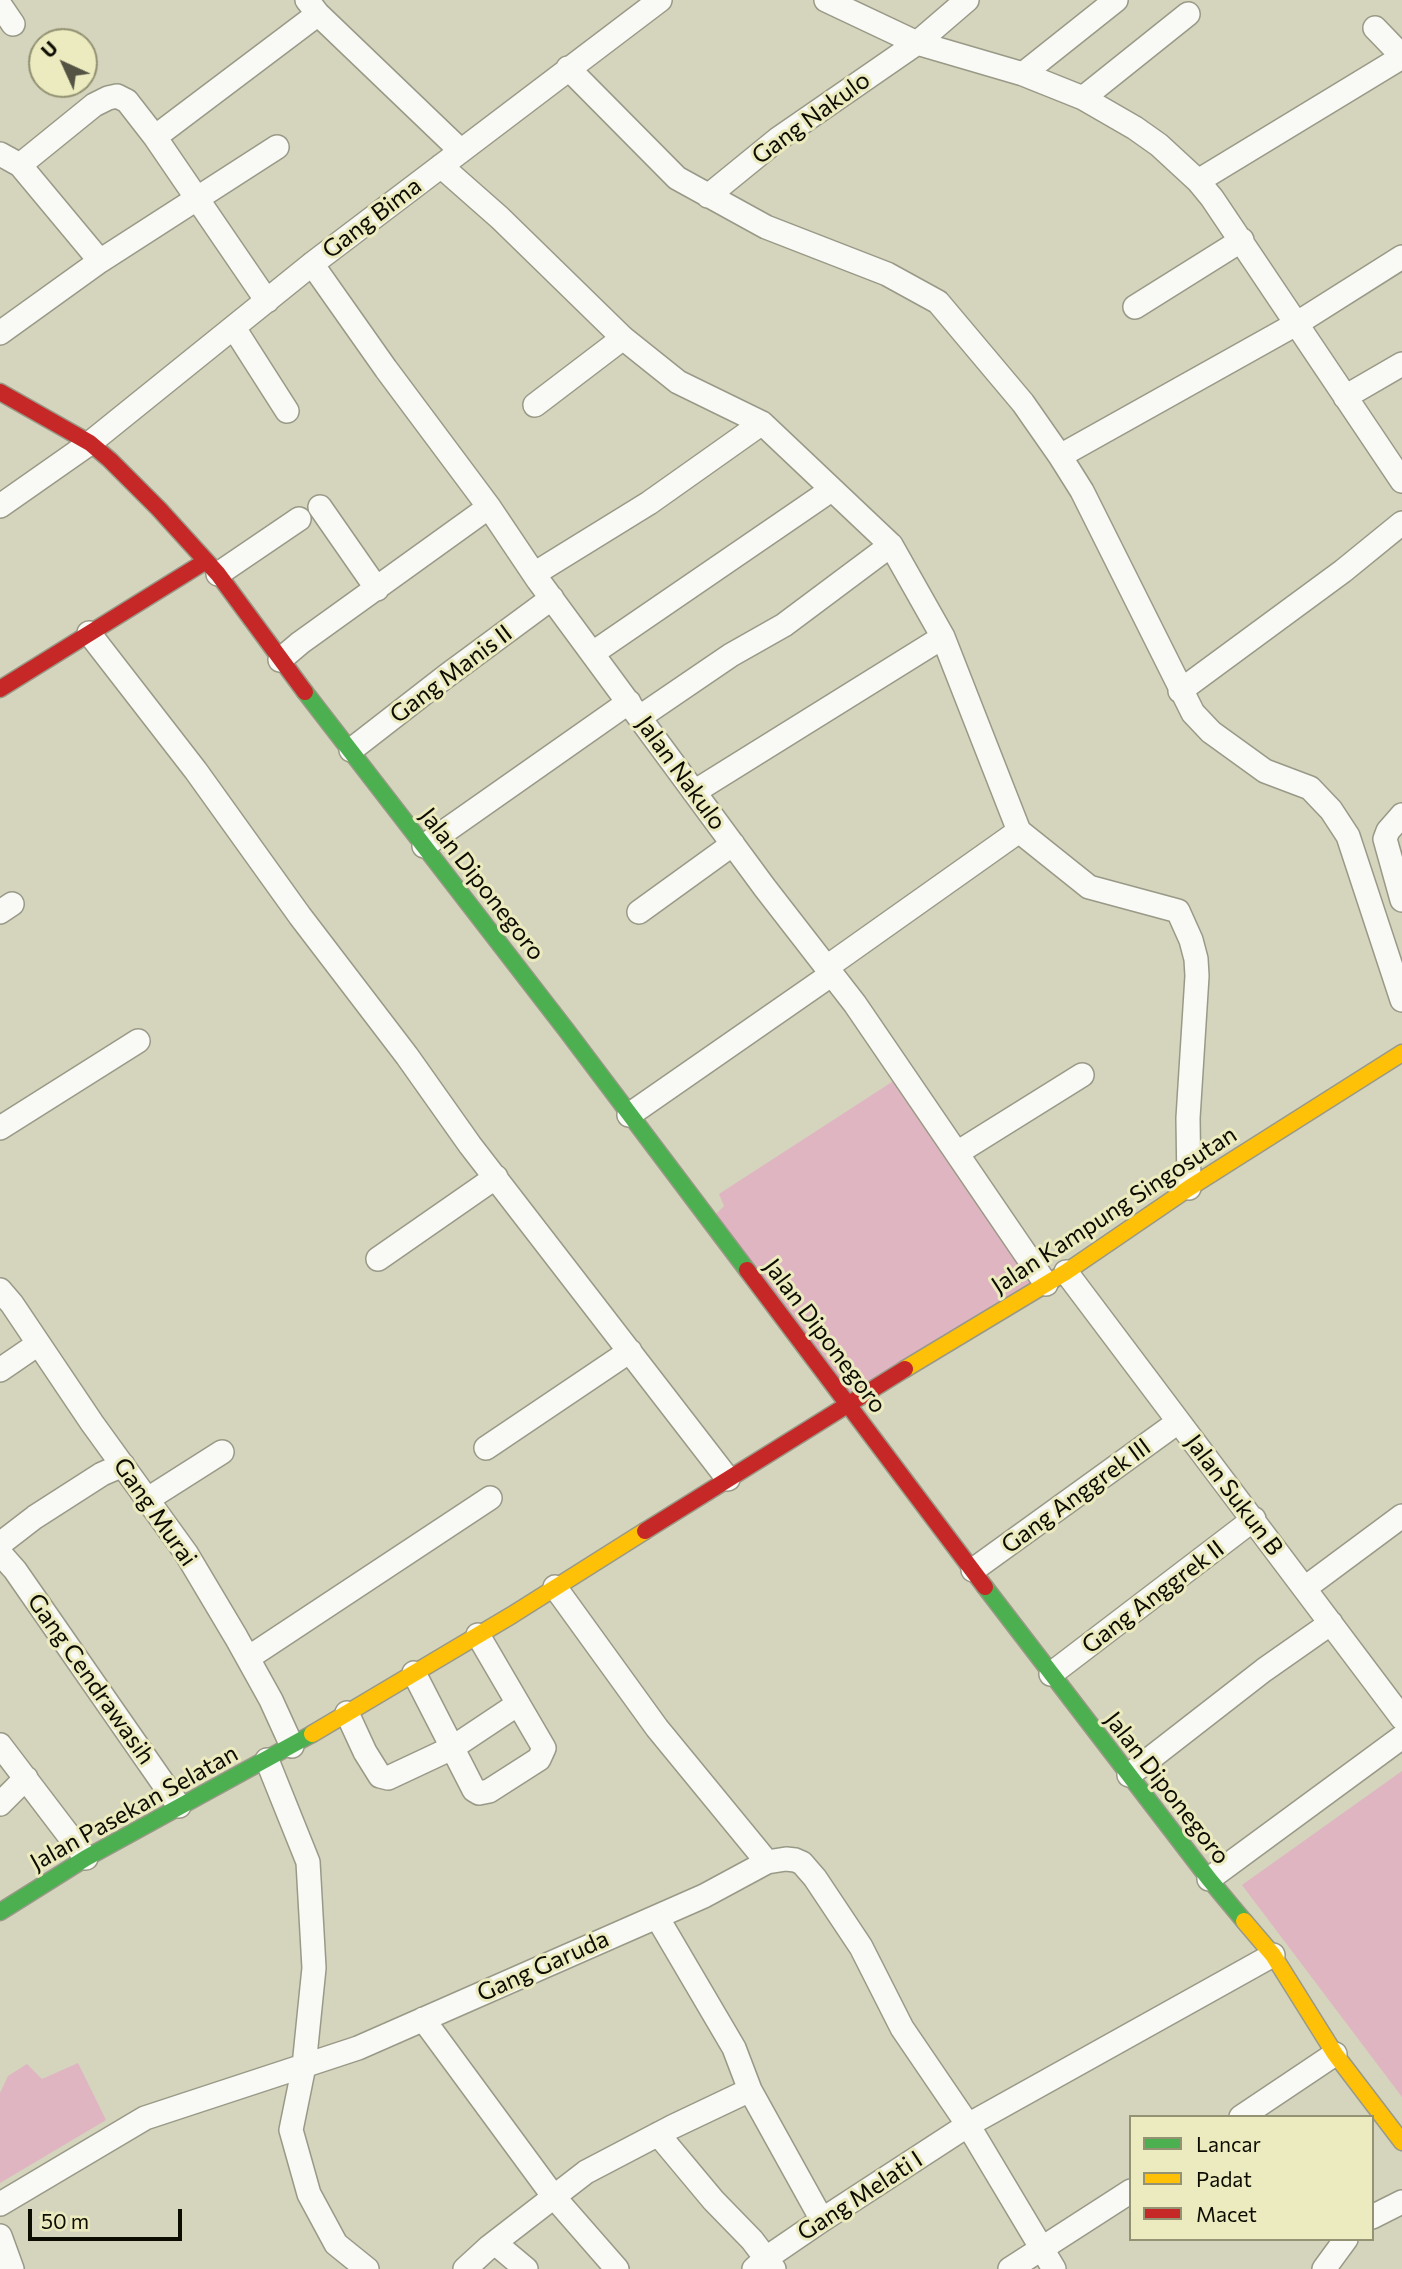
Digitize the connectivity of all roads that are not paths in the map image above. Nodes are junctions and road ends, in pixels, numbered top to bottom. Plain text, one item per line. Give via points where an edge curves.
1 (660, 0) edge
2 (826, 0) edge
3 (967, 0) edge
4 (1116, 0) edge
5 (0, 5) edge
6 (312, 7) edge
7 (1188, 14) dead end
8 (13, 24) dead end
9 (1375, 28) dead end
10 (917, 43) junction
11 (1402, 56) edge
12 (568, 68) junction
13 (1023, 74) junction
14 (1083, 98) junction
15 (155, 137) junction
16 (277, 147) dead end
17 (461, 151) junction
18 (10, 160) edge
19 (442, 166) junction
20 (1198, 181) junction
21 (708, 196) junction
22 (197, 198) junction
23 (1242, 240) junction
24 (1402, 257) edge
25 (100, 261) junction
26 (312, 264) junction
27 (267, 301) junction
28 (1135, 307) dead end
29 (1296, 324) junction
30 (234, 328) junction
31 (0, 333) edge
32 (623, 338) junction
33 (1402, 364) edge
34 (0, 392) edge
35 (1345, 397) junction
36 (535, 405) dead end
37 (287, 411) dead end
38 (762, 423) junction
39 (90, 443) junction
40 (1060, 456) junction
41 (1402, 481) edge
42 (831, 490) junction
43 (0, 506) edge
44 (320, 507) dead end
45 (489, 507) junction
46 (299, 519) dead end
47 (1402, 523) edge
48 (891, 545) junction
49 (212, 568) junction
50 (534, 574) junction
51 (377, 589) junction
52 (552, 598) junction
53 (89, 633) junction
54 (943, 637) junction
55 (593, 653) junction
56 (280, 660) junction
57 (0, 689) edge
58 (1180, 691) junction
59 (635, 710) junction
60 (351, 750) junction
61 (694, 792) junction
62 (1402, 815) edge
63 (1019, 831) junction
64 (733, 845) junction
65 (424, 846) junction
66 (1402, 900) edge
67 (639, 912) dead end
68 (829, 971) junction
69 (1402, 1000) edge
70 (138, 1041) dead end
71 (1402, 1053) edge
72 (1083, 1075) dead end
73 (629, 1115) junction
74 (0, 1128) edge
75 (957, 1153) junction
76 (496, 1177) junction
77 (1188, 1188) junction
78 (378, 1259) dead end
79 (1066, 1272) junction
80 (1046, 1284) junction
81 (0, 1290) edge
82 (38, 1344) junction
83 (630, 1351) junction
84 (0, 1370) edge
85 (848, 1403) junction
86 (1178, 1422) junction
87 (486, 1448) dead end
88 (222, 1452) dead end
89 (123, 1465) junction
90 (728, 1479) junction
91 (490, 1498) dead end
92 (148, 1499) junction
93 (1402, 1516) edge
94 (1254, 1519) junction
95 (0, 1544) edge
96 (0, 1553) edge
97 (973, 1570) junction
98 (555, 1587) junction
99 (1305, 1588) junction
100 (1331, 1623) junction
101 (478, 1635) junction
102 (248, 1658) junction
103 (414, 1673) junction
104 (1051, 1674) junction
105 (518, 1704) junction
106 (347, 1713) junction
107 (1402, 1718) edge
108 (1402, 1737) edge
109 (0, 1745) edge
110 (292, 1746) junction
111 (452, 1748) junction
112 (267, 1760) junction
113 (1129, 1775) junction
114 (26, 1778) junction
115 (0, 1804) edge
116 (179, 1806) junction
117 (86, 1858) junction
118 (767, 1862) junction
119 (1209, 1879) junction
120 (0, 1912) edge
121 (657, 1917) junction
122 (1273, 1955) junction
123 (423, 2019) junction
124 (1335, 2054) junction
125 (303, 2066) junction
126 (750, 2090) junction
127 (1244, 2115) edge
128 (968, 2125) junction
129 (658, 2134) junction
130 (1402, 2142) edge
131 (1129, 2192) edge
132 (554, 2197) junction
133 (1402, 2202) edge
134 (0, 2204) edge
135 (1374, 2216) edge
136 (822, 2220) junction
137 (0, 2236) edge
138 (1345, 2241) edge
139 (495, 2243) junction
140 (1040, 2249) junction
141 (765, 2266) edge
142 (12, 2269) edge
143 (368, 2269) edge
144 (465, 2269) edge
145 (526, 2269) edge
146 (617, 2269) edge
147 (1010, 2269) edge
148 (1054, 2269) edge
149 (1324, 2269) edge

1 - 12 street, Gang Bima
2 - 10 street
3 - 10 street, Gang Nakulo
4 - 13 street
5 - 8 street
6 - 15 street
6 - 17 street
7 - 14 street
9 - 11 street
10 - 13 street
10 - 21 street, Gang Nakulo via 778,139
11 - 20 street
12 - 17 street, Gang Bima
12 - 21 street via 677,178
13 - 14 street
14 - 20 street via 1159,145
15 - 18 street via 127,101 117,96 94,105
15 - 22 street
16 - 22 street
17 - 19 street, Gang Bima
18 - 25 street
19 - 26 street, Gang Bima
19 - 32 street
20 - 23 street
21 - 40 street via 766,227 887,274 938,302 1023,403
22 - 25 street
22 - 27 street
23 - 28 street
23 - 29 street
24 - 29 street
25 - 31 street
26 - 27 street, Gang Bima
26 - 45 street, Jalan Nakulo
27 - 30 street, Gang Bima
29 - 35 street
29 - 40 street
30 - 37 street
30 - 39 street, Gang Bima
32 - 36 street
32 - 38 street via 678,382
33 - 35 street
34 - 39 street, Jalan Diponegoro
35 - 41 street
38 - 42 street
38 - 50 street via 649,503
39 - 43 street, Gang Bima
39 - 49 street, Jalan Diponegoro
40 - 58 street via 1130,585
42 - 48 street
42 - 55 street
44 - 51 street
45 - 50 street, Jalan Nakulo
45 - 51 street
46 - 49 street
47 - 58 street
48 - 54 street
48 - 59 street via 784,625
49 - 53 street
49 - 56 street, Jalan Diponegoro
50 - 52 street, Jalan Nakulo
51 - 56 street
52 - 55 street, Jalan Nakulo
52 - 60 street, Gang Manis II
53 - 57 street
53 - 76 street
54 - 61 street
54 - 63 street
55 - 59 street, Jalan Nakulo
56 - 60 street, Jalan Diponegoro
58 - 69 street via 1211,733 1265,771 1310,788 1331,810 1348,836
59 - 61 street, Jalan Nakulo
59 - 65 street via 561,752
60 - 65 street, Jalan Diponegoro
61 - 64 street, Jalan Nakulo
62 - 66 street via 1385,839
63 - 68 street
63 - 77 street via 1089,887 1178,911 1191,940 1197,976
64 - 67 street
64 - 68 street, Jalan Nakulo
65 - 73 street, Jalan Diponegoro
68 - 73 street
68 - 75 street, Jalan Nakulo
70 - 74 street
71 - 77 street, Jalan Kampung Singosutan
72 - 75 street
73 - 85 street, Jalan Diponegoro
75 - 80 street, Jalan Nakulo
76 - 78 street
76 - 83 street
77 - 79 street, Jalan Kampung Singosutan
79 - 80 street, Jalan Kampung Singosutan
79 - 86 street, Jalan Sukun B
80 - 85 street, Jalan Kampung Singosutan
81 - 82 street, Gang Murai
82 - 84 street
82 - 89 street, Gang Murai
83 - 87 street
83 - 90 street
85 - 90 street, Jalan Kampung Singosutan
85 - 97 street, Jalan Diponegoro
86 - 94 street, Jalan Sukun B
86 - 97 street, Gang Anggrek III
88 - 92 street
89 - 92 street, Gang Murai
89 - 95 street via 35,1517
90 - 98 street, Jalan Kampung Singosutan
91 - 102 street
92 - 102 street, Gang Murai
93 - 99 street
94 - 99 street, Jalan Sukun B
94 - 104 street, Gang Anggrek II
96 - 116 street, Gang Cendrawasih
97 - 104 street, Jalan Diponegoro
98 - 101 street, Jalan Pasekan Selatan
98 - 118 street via 657,1728
99 - 100 street, Jalan Sukun B
100 - 107 street, Jalan Sukun B
100 - 113 street
101 - 103 street, Jalan Pasekan Selatan
101 - 105 street
102 - 110 street, Gang Murai
103 - 106 street, Jalan Pasekan Selatan
103 - 111 street
104 - 113 street, Jalan Diponegoro
105 - 111 street
105 - 111 street via 542,1742 539,1759 479,1793
106 - 110 street, Jalan Pasekan Selatan
106 - 111 street via 383,1778
108 - 119 street
109 - 114 street
110 - 112 street, Jalan Pasekan Selatan
112 - 116 street, Jalan Pasekan Selatan
112 - 125 street via 308,1862 314,1968
113 - 119 street, Jalan Diponegoro
114 - 115 street
114 - 117 street
116 - 117 street, Jalan Pasekan Selatan
117 - 120 street, Jalan Pasekan Selatan
118 - 121 street, Gang Garuda
118 - 128 street via 795,1860 815,1878 860,1947 902,2028
119 - 122 street, Jalan Diponegoro
121 - 123 street, Gang Garuda
121 - 126 street via 734,2048
122 - 124 street, Jalan Diponegoro
122 - 128 street, Gang Melati I
123 - 125 street, Gang Garuda
123 - 132 street
124 - 127 street
124 - 130 street, Jalan Diponegoro
125 - 134 street, Gang Garuda via 145,2118
125 - 143 street via 290,2130 309,2194 336,2245
126 - 129 street
126 - 136 street
128 - 136 street, Gang Melati I
128 - 140 street
129 - 132 street via 586,2172
129 - 141 street
131 - 140 street
132 - 139 street
132 - 146 street
133 - 135 street
136 - 141 street, Gang Melati I
137 - 142 street
138 - 149 street
139 - 144 street
139 - 145 street
140 - 147 street
140 - 148 street

